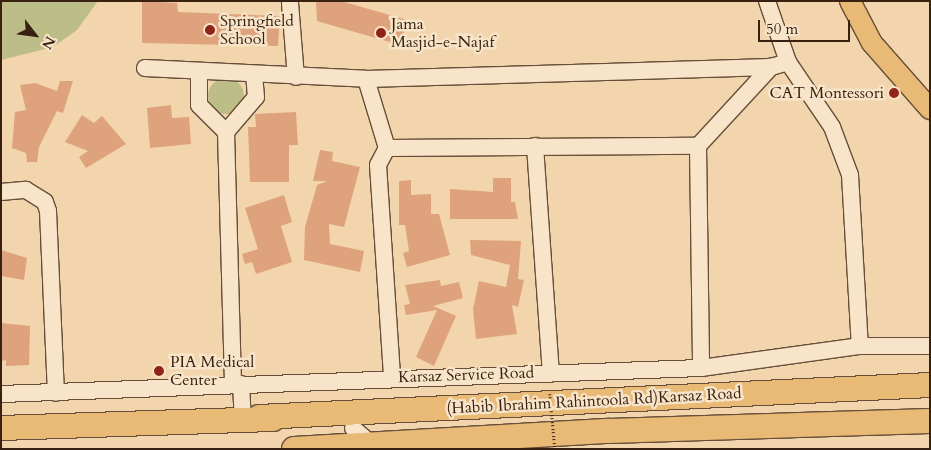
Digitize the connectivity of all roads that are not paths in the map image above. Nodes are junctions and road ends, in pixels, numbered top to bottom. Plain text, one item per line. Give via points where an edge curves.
1 (767, 1) edge
2 (850, 1) edge
3 (290, 3) dead end
4 (788, 62) junction
5 (770, 67) junction
6 (145, 68) dead end
7 (199, 71) junction
8 (254, 74) junction
9 (296, 77) junction
10 (366, 79) junction
11 (930, 110) edge
12 (226, 132) junction
13 (535, 146) junction
14 (698, 146) junction
15 (387, 148) junction
16 (1, 192) edge
17 (860, 346) junction
18 (930, 346) edge
19 (701, 368) junction
20 (551, 372) junction
21 (392, 377) junction
22 (237, 384) junction
23 (930, 385) edge
24 (56, 393) junction
25 (1, 394) edge
26 (251, 418) junction
27 (930, 420) edge
28 (1, 428) edge
29 (353, 428) junction
30 (376, 447) edge
31 (335, 448) edge
32 (294, 449) edge

1 - 4 street
2 - 11 main road via 872,43
3 - 9 street
4 - 5 street
4 - 17 street via 832,127 850,175
5 - 10 street
5 - 14 street
6 - 7 street
7 - 8 street
7 - 12 street via 200,105
8 - 9 street
8 - 12 street via 256,97
9 - 10 street
10 - 15 street
12 - 22 street
13 - 14 street
13 - 15 street
13 - 20 street
14 - 19 street
15 - 21 street via 378,165
16 - 24 street via 26,190 45,202 48,211
17 - 18 street, Karsaz Service Road
17 - 19 street, Karsaz Service Road
19 - 20 street, Karsaz Service Road
20 - 21 street, Karsaz Service Road
21 - 22 street, Karsaz Service Road
22 - 24 street, Karsaz Service Road
22 - 26 street
23 - 26 highway, (Habib Ibrahim Rahintoola Rd)Karsaz Road
24 - 25 street, Karsaz Service Road
26 - 28 highway
26 - 29 highway via 310,424 340,421
27 - 30 highway via 609,431
29 - 30 street
29 - 31 highway via 354,436
30 - 31 highway
31 - 32 highway

